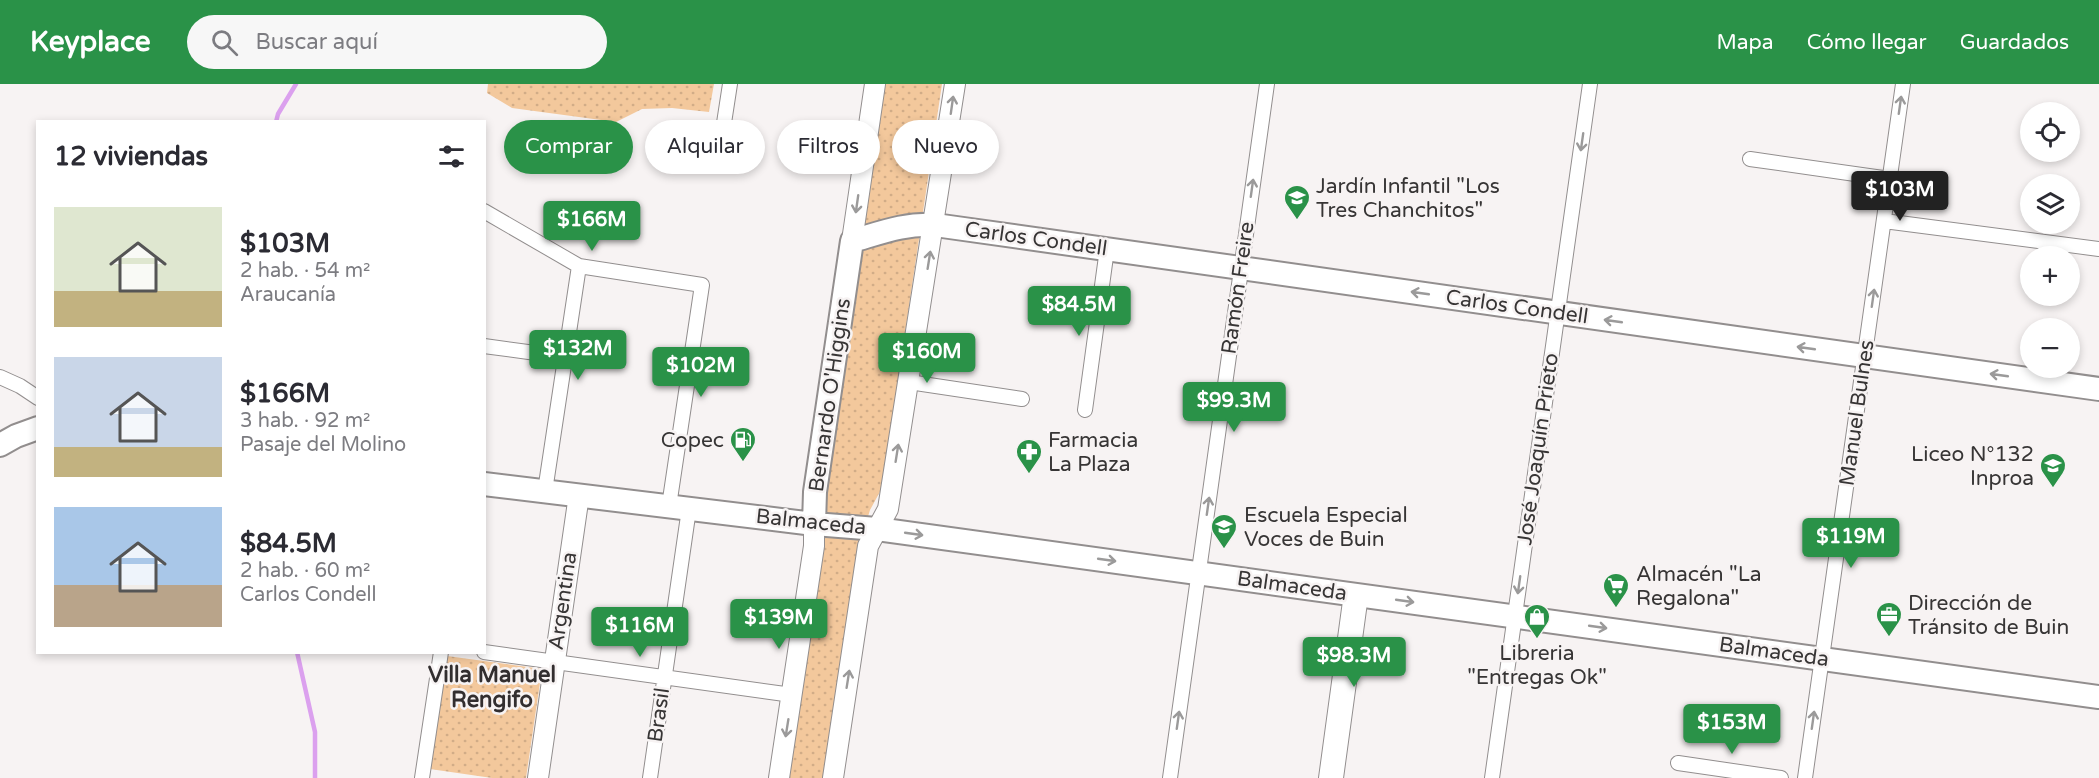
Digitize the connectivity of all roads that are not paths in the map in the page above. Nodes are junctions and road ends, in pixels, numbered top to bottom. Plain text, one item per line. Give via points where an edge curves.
1 (730, 84) edge
2 (875, 84) edge
3 (955, 84) edge
4 (1267, 84) edge
5 (1590, 84) edge
6 (1903, 84) edge
7 (724, 120) edge
8 (1750, 159) dead end
9 (1890, 179) junction
10 (486, 212) edge
11 (1884, 221) junction
12 (934, 225) junction
13 (852, 241) junction
14 (1107, 249) junction
15 (2099, 249) edge
16 (579, 266) junction
17 (1241, 268) junction
18 (1558, 313) junction
19 (486, 346) edge
20 (1865, 356) junction
21 (565, 357) junction
22 (0, 377) edge
23 (909, 382) junction
24 (2099, 389) edge
25 (36, 397) edge
26 (1022, 399) dead end
27 (1085, 410) dead end
28 (36, 429) edge
29 (0, 445) edge
30 (486, 484) edge
31 (545, 491) junction
32 (579, 495) junction
33 (679, 507) junction
34 (814, 524) junction
35 (877, 529) junction
36 (1198, 573) junction
37 (1356, 594) junction
38 (1515, 616) junction
39 (486, 652) edge
40 (441, 654) edge
41 (1822, 659) junction
42 (554, 662) junction
43 (664, 677) junction
44 (792, 695) junction
45 (2099, 697) edge
46 (1678, 763) dead end
47 (423, 778) edge
48 (538, 778) edge
49 (650, 778) edge
50 (779, 778) edge
51 (833, 778) edge
52 (1170, 778) edge
53 (1326, 778) edge
54 (1336, 778) edge
55 (1492, 778) edge
56 (1781, 778) edge
57 (1805, 778) edge

1 - 7 street
2 -> 13 main road, Bernardo O'Higgins
12 -> 3 main road
17 -> 4 street, Ramón Freire
5 -> 18 street, José Joaquín Prieto
9 -> 6 street, Manuel Bulnes
8 - 9 street
9 - 11 street, Manuel Bulnes
10 - 16 street
11 - 15 street
20 -> 11 street, Manuel Bulnes
12 - 13 main road, Carlos Condell via 904,226
12 - 14 main road, Carlos Condell
23 -> 12 main road
13 - 34 main road, Bernardo O'Higgins via 815,492
14 - 17 main road, Carlos Condell
14 - 27 street
16 - 21 street
16 - 33 street, Brasil via 702,285
18 -> 17 main road, Carlos Condell
36 -> 17 street, Ramón Freire
20 -> 18 main road, Carlos Condell
18 -> 38 street, José Joaquín Prieto
19 - 21 street
24 -> 20 main road, Carlos Condell
20 - 41 street, Manuel Bulnes
21 - 31 street
22 - 25 street
23 - 26 street
35 -> 23 main road via 888,509
28 - 29 main road
30 - 31 main road, Balmaceda
31 - 32 main road, Balmaceda
32 - 33 main road, Balmaceda
32 - 42 main road, Argentina
33 - 34 main road, Balmaceda
33 - 43 street, Brasil
34 - 35 main road, Balmaceda
34 - 44 main road, Bernardo O'Higgins
35 -> 36 main road, Balmaceda
51 -> 35 main road via 868,546
36 - 37 main road, Balmaceda
52 -> 36 street, Ramón Freire
37 -> 38 main road, Balmaceda
37 - 53 street
37 - 54 street
38 -> 41 main road, Balmaceda
38 - 55 street, José Joaquín Prieto
39 - 42 street
40 - 47 street
41 - 45 main road, Balmaceda
57 -> 41 street, Manuel Bulnes
42 - 43 street
42 - 48 main road, Argentina
43 - 44 street
43 - 49 street, Brasil
44 -> 50 main road, Bernardo O'Higgins
46 - 56 street

